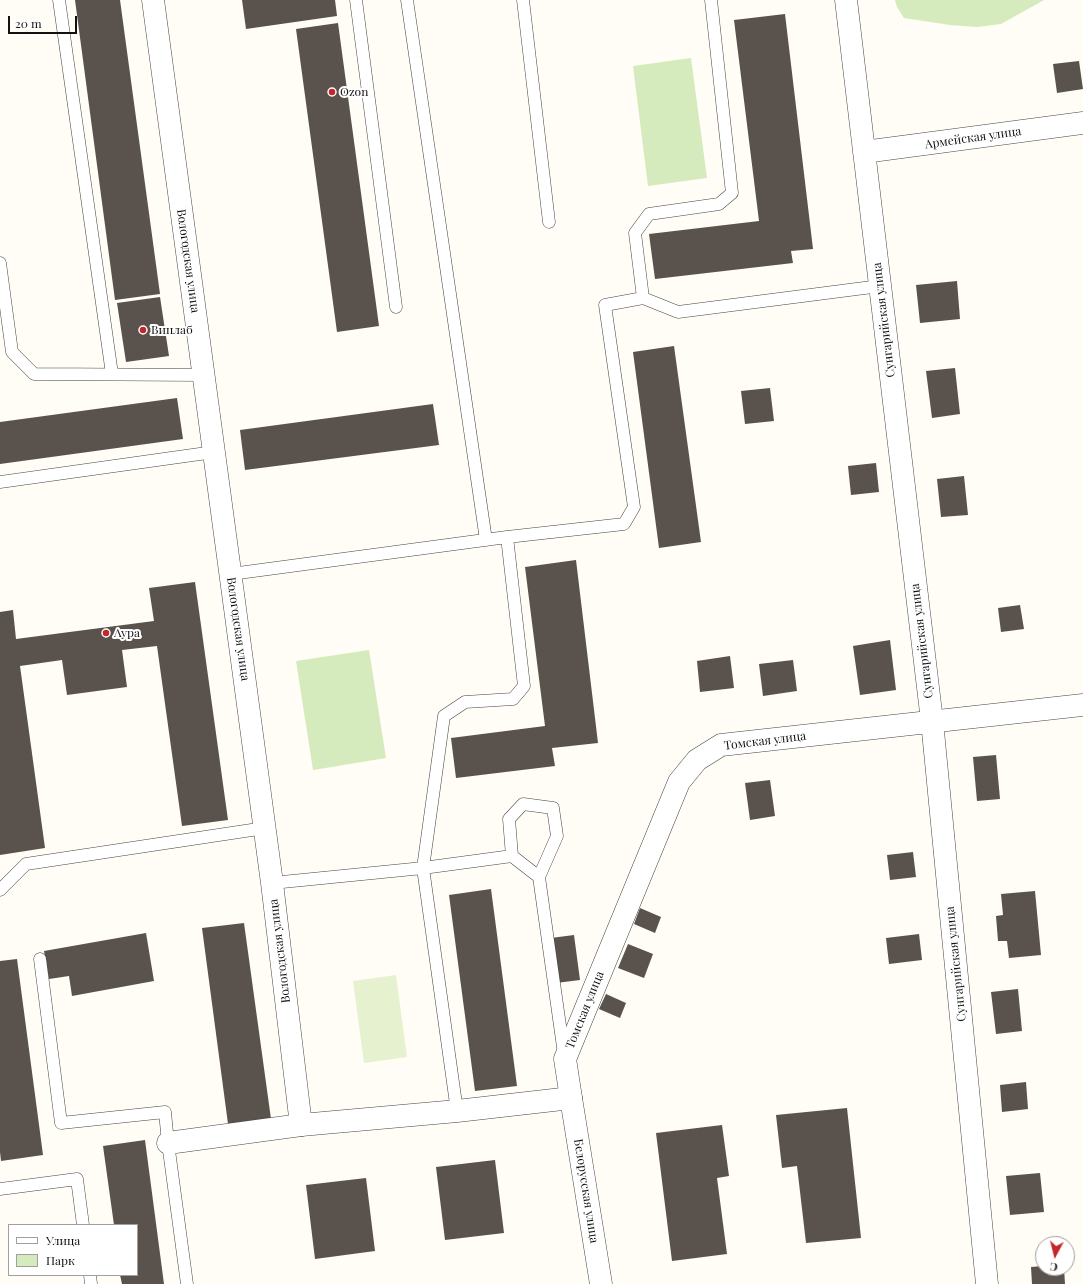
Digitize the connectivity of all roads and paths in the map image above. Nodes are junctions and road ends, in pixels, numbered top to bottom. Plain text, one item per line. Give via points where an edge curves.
1 (59, 0) edge
2 (153, 0) edge
3 (356, 0) edge
4 (407, 0) edge
5 (523, 0) edge
6 (711, 0) edge
7 (846, 0) edge
8 (1083, 123) edge
9 (864, 152) junction
10 (550, 222) dead end
11 (0, 263) edge
12 (880, 286) junction
13 (643, 298) junction
14 (396, 307) dead end
15 (112, 374) junction
16 (203, 374) junction
17 (214, 452) junction
18 (0, 482) edge
19 (507, 537) junction
20 (486, 540) junction
21 (231, 574) junction
22 (1083, 705) edge
23 (932, 721) junction
24 (265, 828) junction
25 (512, 856) junction
26 (423, 868) junction
27 (539, 877) junction
28 (272, 883) junction
29 (0, 890) edge
30 (40, 959) dead end
31 (565, 1059) junction
32 (571, 1098) junction
33 (457, 1111) junction
34 (301, 1126) junction
35 (168, 1143) junction
36 (0, 1189) edge
37 (83, 1224) edge
38 (187, 1284) edge
39 (601, 1284) edge
40 (987, 1284) edge

1 - 15 lane
2 - 16 street, Вологодская улица
3 - 14 lane
4 - 20 lane
5 - 10 lane
6 - 13 lane via 732,193 719,204 649,214 635,233
7 - 9 street, Сунгарийская улица
8 - 9 street, Армейская улица
9 - 12 street, Сунгарийская улица
11 - 15 lane via 12,352 34,374
12 - 13 lane via 678,312
12 - 23 street, Сунгарийская улица
13 - 19 lane via 605,305 634,506 624,524
15 - 16 lane
16 - 17 street, Вологодская улица
17 - 18 lane
17 - 21 street, Вологодская улица
19 - 20 lane
19 - 26 lane via 524,686 513,699 465,702 444,716
20 - 21 lane
21 - 24 street, Вологодская улица
22 - 23 street, Томская улица
23 - 31 street, Томская улица via 721,745 697,760 679,782
23 - 40 street, Сунгарийская улица
24 - 28 street, Вологодская улица
24 - 29 lane via 26,864
25 - 26 lane
25 - 27 lane
25 - 27 lane via 509,819 523,804 553,808 558,836
26 - 28 lane
26 - 33 lane
27 - 31 lane
28 - 34 street, Вологодская улица
30 - 35 lane via 61,1122 165,1112
31 - 32 street, Томская улица
32 - 33 street
32 - 39 street, Белорусская улица
33 - 34 street
34 - 35 street
35 - 38 lane
36 - 37 lane via 77,1179

